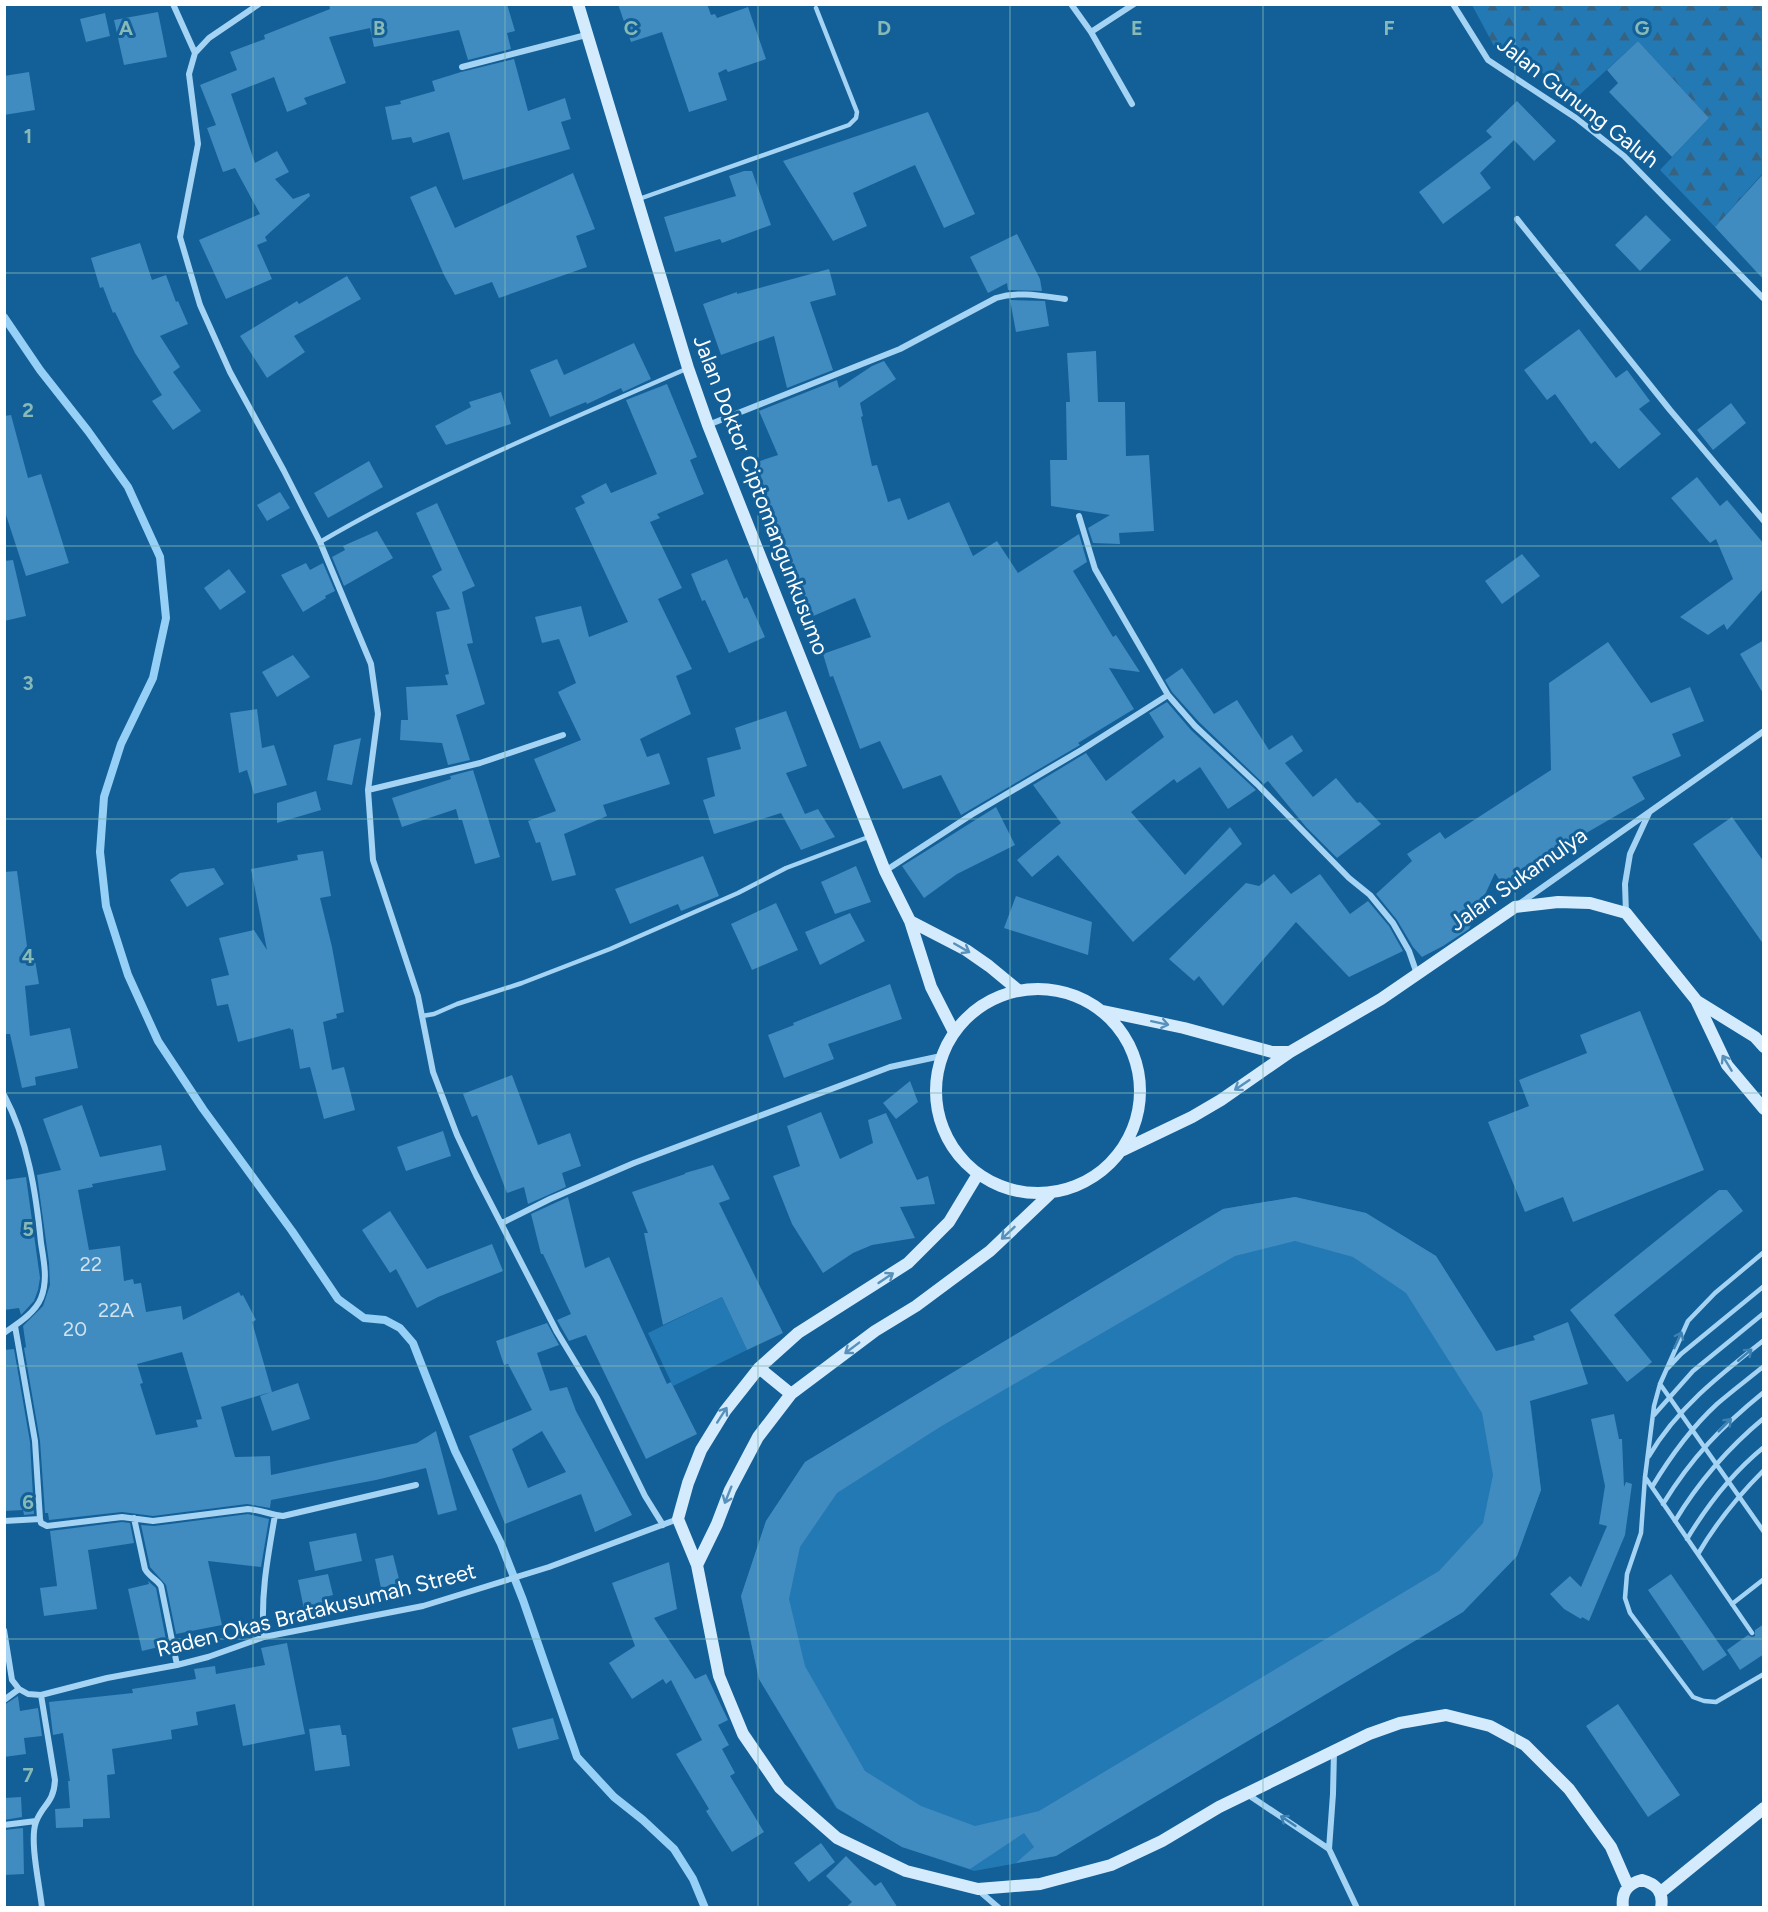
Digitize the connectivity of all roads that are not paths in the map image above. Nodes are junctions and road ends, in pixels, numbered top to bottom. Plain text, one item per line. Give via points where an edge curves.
1 (173, 4) edge
2 (258, 4) edge
3 (578, 4) edge
4 (1071, 4) edge
5 (1134, 4) edge
6 (1453, 4) edge
7 (816, 8) dead end
8 (1091, 32) junction
9 (586, 35) junction
10 (195, 53) junction
11 (462, 67) dead end
12 (1132, 104) dead end
13 (637, 200) junction
14 (1517, 219) dead end
15 (1065, 299) dead end
16 (1764, 299) edge
17 (688, 368) junction
18 (708, 425) junction
19 (1079, 516) dead end
20 (1764, 521) edge
21 (320, 542) junction
22 (1168, 695) junction
23 (1764, 731) edge
24 (563, 735) dead end
25 (368, 790) junction
26 (1650, 812) junction
27 (871, 836) junction
28 (885, 872) junction
29 (1515, 907) junction
30 (1626, 913) junction
31 (910, 921) junction
32 (1417, 974) junction
33 (1018, 990) junction
34 (1696, 1000) junction
35 (1103, 1011) junction
36 (422, 1016) junction
37 (954, 1032) junction
38 (1764, 1047) edge
39 (1290, 1052) junction
40 (941, 1056) junction
41 (4, 1095) edge
42 (1764, 1108) edge
43 (1123, 1150) junction
44 (978, 1174) junction
45 (1051, 1193) junction
46 (501, 1224) junction
47 (1764, 1252) edge
48 (1764, 1286) edge
49 (1764, 1313) edge
50 (15, 1326) junction
51 (4, 1333) edge
52 (1764, 1340) edge
53 (1764, 1366) edge
54 (759, 1368) junction
55 (1665, 1371) junction
56 (1660, 1384) junction
57 (1764, 1392) edge
58 (791, 1394) junction
59 (1669, 1396) junction
60 (1681, 1413) junction
61 (1653, 1416) junction
62 (1764, 1418) edge
63 (1692, 1430) junction
64 (1704, 1447) junction
65 (1764, 1447) edge
66 (1647, 1458) junction
67 (1716, 1463) junction
68 (1764, 1470) edge
69 (1645, 1477) junction
70 (1728, 1481) junction
71 (416, 1485) dead end
72 (1652, 1488) junction
73 (1738, 1496) junction
74 (1663, 1504) junction
75 (275, 1515) junction
76 (134, 1518) junction
77 (40, 1519) junction
78 (678, 1519) junction
79 (4, 1521) edge
80 (1675, 1521) junction
81 (663, 1525) junction
82 (1764, 1532) edge
83 (1687, 1539) junction
84 (1698, 1554) junction
85 (697, 1565) junction
86 (1764, 1579) edge
87 (1732, 1604) junction
88 (4, 1630) edge
89 (1752, 1633) dead end
90 (264, 1637) junction
91 (177, 1665) junction
92 (1764, 1674) edge
93 (19, 1689) junction
94 (41, 1695) junction
95 (4, 1700) edge
96 (1334, 1750) junction
97 (1247, 1794) junction
98 (1764, 1808) edge
99 (36, 1821) junction
100 (4, 1825) edge
101 (1329, 1849) junction
102 (1628, 1886) junction
103 (978, 1889) junction
104 (1660, 1892) junction
105 (42, 1908) edge
106 (999, 1908) edge
107 (1356, 1908) edge
108 (1623, 1908) edge
109 (1661, 1908) edge

1 - 10 street
2 - 10 street via 209,38
3 - 9 main road, Jalan Doktor Ciptomangunkusumo
4 - 8 street
5 - 8 street
6 - 16 street, Jalan Gunung Galuh via 1488,60 1576,118 1624,156
7 - 13 lane via 856,118 849,125
8 - 12 street
9 - 11 street
9 - 13 main road, Jalan Doktor Ciptomangunkusumo
10 - 21 street via 189,74 198,144 180,237 200,305 230,372
13 - 17 main road, Jalan Doktor Ciptomangunkusumo
14 - 20 street
15 - 18 street via 1008,294 996,298 900,349
17 - 18 main road, Jalan Doktor Ciptomangunkusumo
17 - 21 lane via 476,462 366,515
18 - 27 main road, Jalan Doktor Ciptomangunkusumo
19 - 22 street via 1095,569
21 - 25 street via 371,664 378,714
22 - 28 street
22 - 32 street via 1201,732 1370,895 1393,923
23 - 26 street, Jalan Sukamulya
24 - 25 street via 480,763
25 - 36 street via 373,861
26 - 29 street, Jalan Sukamulya
26 - 30 street via 1630,854
27 - 28 main road, Jalan Doktor Ciptomangunkusumo
27 - 36 lane via 786,868 610,949
28 - 31 main road, Jalan Doktor Ciptomangunkusumo
29 - 30 main road via 1590,903
29 - 32 main road, Jalan Sukamulya
30 - 34 main road
31 -> 33 main road via 966,950
31 - 37 main road, Jalan Doktor Ciptomangunkusumo via 931,987
32 - 39 main road, Jalan Sukamulya
33 - 35 main road via 1054,989
33 - 37 main road via 981,1005
34 - 38 main road via 1755,1037
42 -> 34 main road via 1727,1065
35 -> 39 main road via 1272,1052
35 - 43 main road via 1130,1045 1137,1066 1139,1110
36 - 46 street via 433,1072
37 - 40 main road
39 -> 43 main road, Jalan Sukamulya via 1211,1105
40 - 44 main road via 937,1108 945,1133 959,1156
40 - 46 street via 890,1068 634,1163
41 - 50 street via 19,1127 32,1180 45,1273 40,1301
43 - 45 main road via 1091,1179
44 - 45 main road via 1017,1191
54 -> 44 main road via 798,1333 908,1263 949,1222
45 -> 58 main road via 990,1251
46 - 81 street
55 -> 47 lane via 1688,1321
48 - 55 lane
49 - 59 lane via 1693,1371
50 - 51 street
50 - 77 street via 35,1441
60 -> 52 lane
53 - 63 lane
54 - 58 main road
78 -> 54 main road via 701,1450
55 - 56 lane
56 - 59 lane
56 - 61 lane
64 -> 57 lane
58 -> 85 main road via 758,1437 729,1490
59 - 60 lane
59 - 61 lane
60 - 63 lane
60 - 66 lane
61 - 66 lane
62 - 67 lane
63 - 64 lane
63 - 72 lane
64 - 67 lane
64 - 74 lane
65 - 70 lane
66 - 69 lane
67 - 70 lane
67 - 80 lane
68 - 73 lane
69 - 72 lane
69 - 92 lane via 1641,1533 1627,1574 1630,1613 1693,1697 1716,1702
70 - 73 lane
70 - 83 lane
71 - 75 street
72 - 74 lane
73 - 82 lane
73 - 84 lane
74 - 80 lane
75 - 76 street via 248,1509 153,1521
75 - 90 street via 261,1611
76 - 77 street via 47,1526
76 - 91 street via 146,1569 161,1586
77 - 79 street
78 - 81 street, Raden Okas Bratakusumah Street
78 - 85 main road
80 - 83 lane
81 - 90 street, Raden Okas Bratakusumah Street via 549,1567 423,1606
83 - 84 lane
84 - 87 lane
85 - 103 main road via 718,1676 743,1734 780,1788 837,1838 906,1871
86 - 87 lane
87 - 89 lane
88 - 93 street via 9,1672
90 - 91 street, Raden Okas Bratakusumah Street
91 - 94 street, Raden Okas Bratakusumah Street
93 - 94 street, Raden Okas Bratakusumah Street
93 - 95 street
94 - 99 street via 55,1792
96 - 97 main road
96 - 101 street
96 - 102 main road via 1400,1723 1446,1715 1490,1726 1525,1744 1569,1788 1611,1847
101 -> 97 street
97 - 103 main road via 1110,1865 1040,1884
98 - 104 main road
99 - 100 street
99 - 105 street via 33,1835
101 - 107 street
102 - 104 main road via 1642,1880
102 - 108 main road
103 - 106 street
104 - 109 main road

